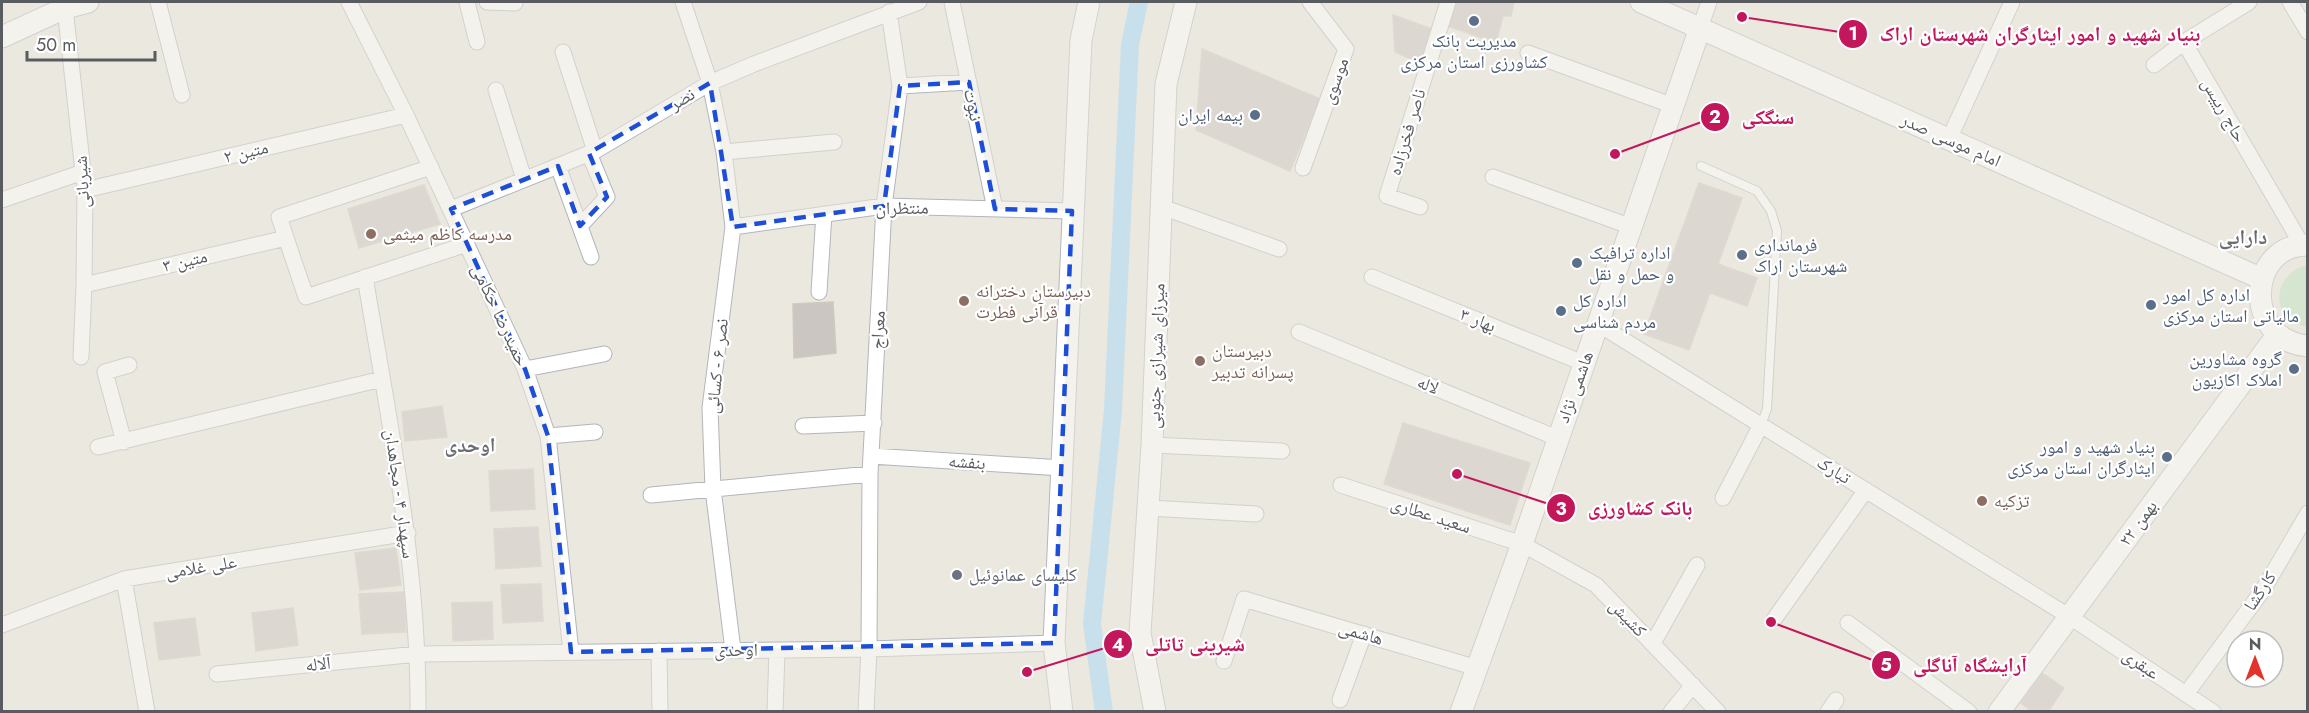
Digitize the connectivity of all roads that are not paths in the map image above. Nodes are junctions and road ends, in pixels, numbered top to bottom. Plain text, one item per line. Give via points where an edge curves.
1 (88, 2) edge
2 (158, 2) edge
3 (350, 2) edge
4 (467, 2) edge
5 (487, 2) edge
6 (683, 2) edge
7 (919, 2) edge
8 (952, 2) edge
9 (1089, 2) edge
10 (1186, 2) edge
11 (1310, 2) edge
12 (1448, 2) edge
13 (1641, 2) edge
14 (1709, 2) edge
15 (2012, 2) edge
16 (2249, 2) edge
17 (2290, 2) edge
18 (515, 3) dead end
19 (65, 8) junction
20 (889, 12) junction
21 (1700, 28) junction
22 (2, 32) edge
23 (2307, 32) edge
24 (477, 42) dead end
25 (2184, 42) junction
26 (563, 52) dead end
27 (1528, 53) dead end
28 (2154, 65) dead end
29 (969, 82) junction
30 (710, 83) junction
31 (900, 86) junction
32 (496, 90) dead end
33 (182, 95) dead end
34 (1671, 105) junction
35 (406, 115) junction
36 (1949, 139) junction
37 (834, 142) dead end
38 (592, 152) junction
39 (724, 152) junction
40 (1701, 165) dead end
41 (558, 166) junction
42 (431, 168) junction
43 (1303, 168) dead end
44 (83, 172) junction
45 (1493, 177) dead end
46 (524, 179) junction
47 (85, 190) junction
48 (2, 200) edge
49 (884, 206) junction
50 (1162, 207) junction
51 (1420, 207) dead end
52 (451, 209) junction
53 (995, 209) junction
54 (1072, 211) junction
55 (824, 214) junction
56 (580, 226) junction
57 (733, 227) junction
58 (1632, 227) junction
59 (286, 238) junction
60 (467, 244) junction
61 (2305, 245) edge
62 (1280, 249) dead end
63 (591, 257) dead end
64 (365, 277) junction
65 (1372, 277) dead end
66 (2262, 279) junction
67 (84, 285) junction
68 (819, 292) dead end
69 (1598, 324) junction
70 (1299, 332) dead end
71 (2277, 334) junction
72 (2307, 346) edge
73 (604, 354) dead end
74 (81, 357) dead end
75 (1583, 363) junction
76 (129, 365) dead end
77 (525, 369) junction
78 (382, 379) junction
79 (873, 423) junction
80 (1761, 425) junction
81 (803, 426) dead end
82 (595, 432) dead end
83 (548, 436) junction
84 (1557, 438) junction
85 (124, 442) junction
86 (1152, 445) junction
87 (98, 447) dead end
88 (1282, 451) dead end
89 (871, 456) junction
90 (1062, 468) junction
91 (870, 474) junction
92 (1341, 485) dead end
93 (713, 489) junction
94 (1866, 490) junction
95 (651, 495) dead end
96 (1723, 498) dead end
97 (1149, 508) junction
98 (1256, 514) dead end
99 (2307, 514) edge
100 (408, 533) junction
101 (1522, 544) junction
102 (1697, 565) dead end
103 (124, 579) junction
104 (2070, 616) junction
105 (1775, 618) dead end
106 (1848, 623) dead end
107 (2, 625) edge
108 (1364, 634) junction
109 (1054, 643) junction
110 (1653, 643) junction
111 (869, 649) junction
112 (733, 650) junction
113 (777, 650) junction
114 (659, 651) junction
115 (572, 652) junction
116 (418, 654) junction
117 (1224, 661) dead end
118 (1477, 668) junction
119 (217, 674) dead end
120 (1693, 685) junction
121 (2186, 694) junction
122 (1340, 700) dead end
123 (2204, 709) edge
124 (147, 711) edge
125 (418, 711) edge
126 (660, 711) edge
127 (775, 711) edge
128 (866, 711) edge
129 (1062, 711) edge
130 (1155, 711) edge
131 (1461, 711) edge
132 (1671, 711) edge
133 (1718, 711) edge
134 (1969, 711) edge
135 (1999, 711) edge

1 - 19 street
2 - 33 street
3 - 35 street, حمیدرضا حکامی
4 - 24 street
5 - 18 street
6 - 30 street, نصر ۶ - کسائی
7 - 20 street, نصر
8 - 29 street, نبوت
9 - 54 street via 1081,40
10 - 50 street, میرزای شیرازی جنوبی via 1166,84
11 - 43 street, موسوی via 1347,50
12 - 51 street, ناصر فخرزاده via 1387,196
13 - 21 street, امام موسی صدر
14 - 21 street
15 - 36 street
16 - 25 street
17 - 23 street
19 - 22 street
19 - 44 street, شیربانی
20 - 30 street, نصر
20 - 31 street, معراج
21 - 34 street, هاشمی نژاد
21 - 36 street, امام موسی صدر
25 - 28 street
25 - 61 street, حاج رییس
26 - 38 street
27 - 34 street
29 - 31 street
29 - 53 street, نبوت
30 - 38 street, نصر
30 - 39 street, نصر ۶ - کسائی
31 - 49 street, معراج
32 - 46 street
34 - 58 street, هاشمی نژاد
35 - 42 street, حمیدرضا حکامی
35 - 47 street, متین ۲
36 - 66 street, امام موسی صدر
37 - 39 street
38 - 41 street, نصر
38 - 56 street via 607,197
39 - 57 street, نصر ۶ - کسائی
40 - 80 lane via 1757,191 1771,211 1777,231 1767,409
41 - 46 street, نصر
41 - 56 street
42 - 52 street, حمیدرضا حکامی
42 - 59 street via 279,217
44 - 47 street, شیربانی
44 - 48 street
45 - 58 street
46 - 52 street, نصر
47 - 67 street, شیربانی
49 - 53 street, منتظران
49 - 55 street, منتظران
49 - 79 street, معراج
50 - 62 street
50 - 86 street, میرزای شیرازی جنوبی
52 - 60 street, حمیدرضا حکامی
53 - 54 street, منتظران
54 - 90 street
55 - 57 street, منتظران
55 - 68 street
56 - 63 street
57 - 93 street, نصر ۶ - کسائی via 710,408
58 - 69 street, هاشمی نژاد
59 - 64 street via 306,297
59 - 67 street, متین ۳
60 - 64 street
60 - 77 street, حمیدرضا حکامی
61 - 66 street via 2277,256
64 - 78 street, سپهدار ۴ - مجاهدان
65 - 75 street, بهار ۳
66 - 71 street via 2261,309
67 - 74 street, شیربانی
69 - 75 street, هاشمی نژاد
69 - 80 street, تبارک
70 - 84 street, لاله
71 - 72 street
71 - 104 street, ۲۲ بهمن
73 - 77 street
75 - 84 street, هاشمی نژاد
76 - 85 street via 105,372
77 - 83 street, حمیدرضا حکامی
78 - 85 street
78 - 100 street, سپهدار ۴ - مجاهدان
79 - 81 street
79 - 89 street, معراج
80 - 94 street, تبارک
80 - 96 street
82 - 83 street
83 - 115 street, حمیدرضا حکامی
84 - 101 street, هاشمی نژاد
85 - 87 street
86 - 88 street
86 - 97 street, میرزای شیرازی جنوبی
89 - 90 street, بنفشه
89 - 91 street, معراج
90 - 109 street
91 - 93 street
91 - 111 street, معراج
92 - 101 street, سعید عطاری
93 - 95 street
93 - 112 street, نصر ۶ - کسائی
94 - 104 street, تبارک
94 - 105 street
97 - 98 street
97 - 130 street, میرزای شیرازی جنوبی via 1140,633
99 - 121 street, کارگشا via 2263,590
100 - 103 street, علی غلامی
100 - 116 street, سپهدار ۴ - مجاهدان
101 - 110 street, کشیش via 1596,585
101 - 118 street, هاشمی نژاد
102 - 110 street
103 - 107 street, علی غلامی
103 - 124 street
104 - 121 street, عبقری
104 - 135 street, ۲۲ بهمن
106 - 134 street
108 - 117 street, هاشمی via 1244,600
108 - 118 street, هاشمی
108 - 122 street
109 - 111 street, اوحدی
109 - 129 street
110 - 120 street, کشیش
111 - 113 street, اوحدی
111 - 128 street, معراج
112 - 113 street, اوحدی
112 - 114 street, اوحدی
113 - 127 street
114 - 115 street, اوحدی
114 - 126 street
115 - 116 street, اوحدی
116 - 119 street, آلاله
116 - 125 street, سپهدار ۴ - مجاهدان
118 - 131 street, هاشمی نژاد
120 - 132 street
120 - 133 street, کشیش
121 - 123 street, عبقری

